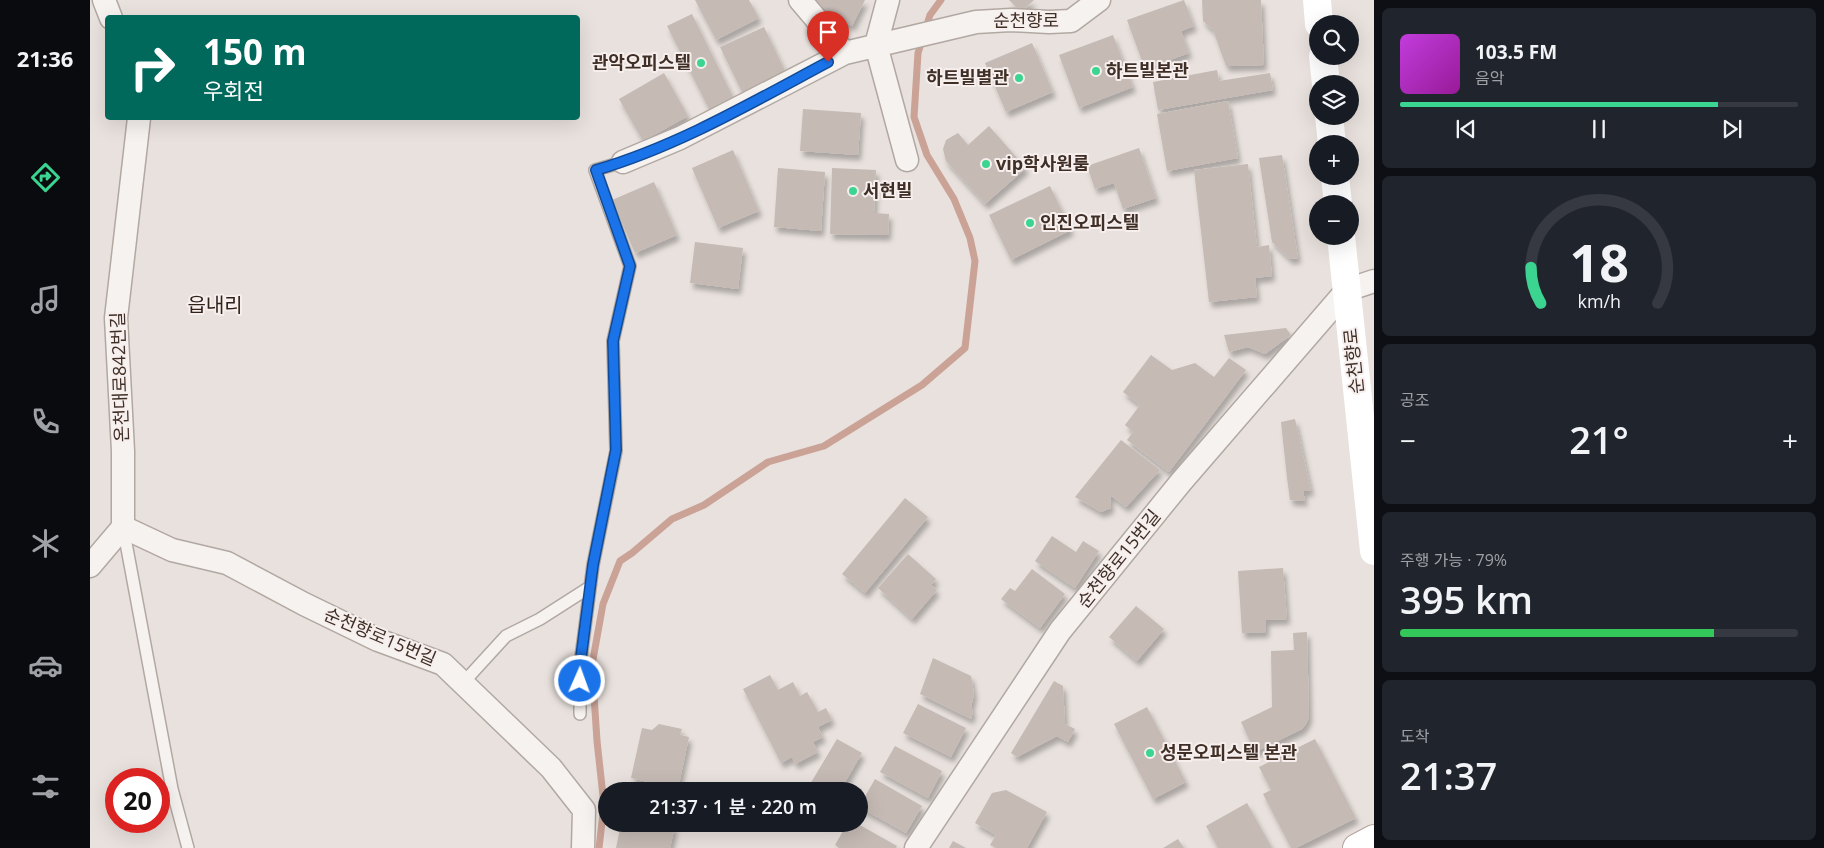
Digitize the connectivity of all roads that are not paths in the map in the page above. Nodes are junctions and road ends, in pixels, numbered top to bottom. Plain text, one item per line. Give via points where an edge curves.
1 (104, 0) edge
2 (800, 0) edge
3 (888, 0) edge
4 (1099, 0) edge
5 (1317, 0) edge
6 (111, 15) edge
7 (1318, 15) edge
8 (876, 45) junction
9 (845, 53) junction
10 (139, 120) edge
11 (908, 160) dead end
12 (623, 162) joint
13 (1342, 245) edge
14 (1374, 281) edge
15 (1347, 290) junction
16 (1370, 480) edge
17 (123, 527) junction
18 (1374, 551) edge
19 (90, 566) edge
20 (590, 587) junction
21 (463, 683) junction
22 (580, 714) dead end
23 (1374, 840) edge
24 (188, 848) edge
25 (583, 848) edge
26 (916, 848) edge
27 (1357, 848) edge

1 - 6 street
2 - 9 street
3 - 8 street
4 - 8 street, 순천향로 via 1071,21 976,22
5 - 7 main road
8 - 9 street
8 - 11 street
9 - 12 street via 680,138
10 - 17 street, 온천대로842번길 via 116,318 123,451
12 - 20 lane via 596,170 630,266 613,341 616,450
13 - 15 main road, 순천향로
14 - 15 street
15 - 16 main road, 순천향로
15 - 26 street, 순천향로15번길 via 1181,482 1060,631
16 - 18 main road, 순천향로
17 - 19 street
17 - 21 street, 순천향로15번길 via 172,550 227,563 378,640 443,664
17 - 24 lane via 172,789
20 - 21 lane via 506,636
20 - 22 lane via 580,665
21 - 25 street, 순천향로15번길 via 551,768 584,810
23 - 27 main road

